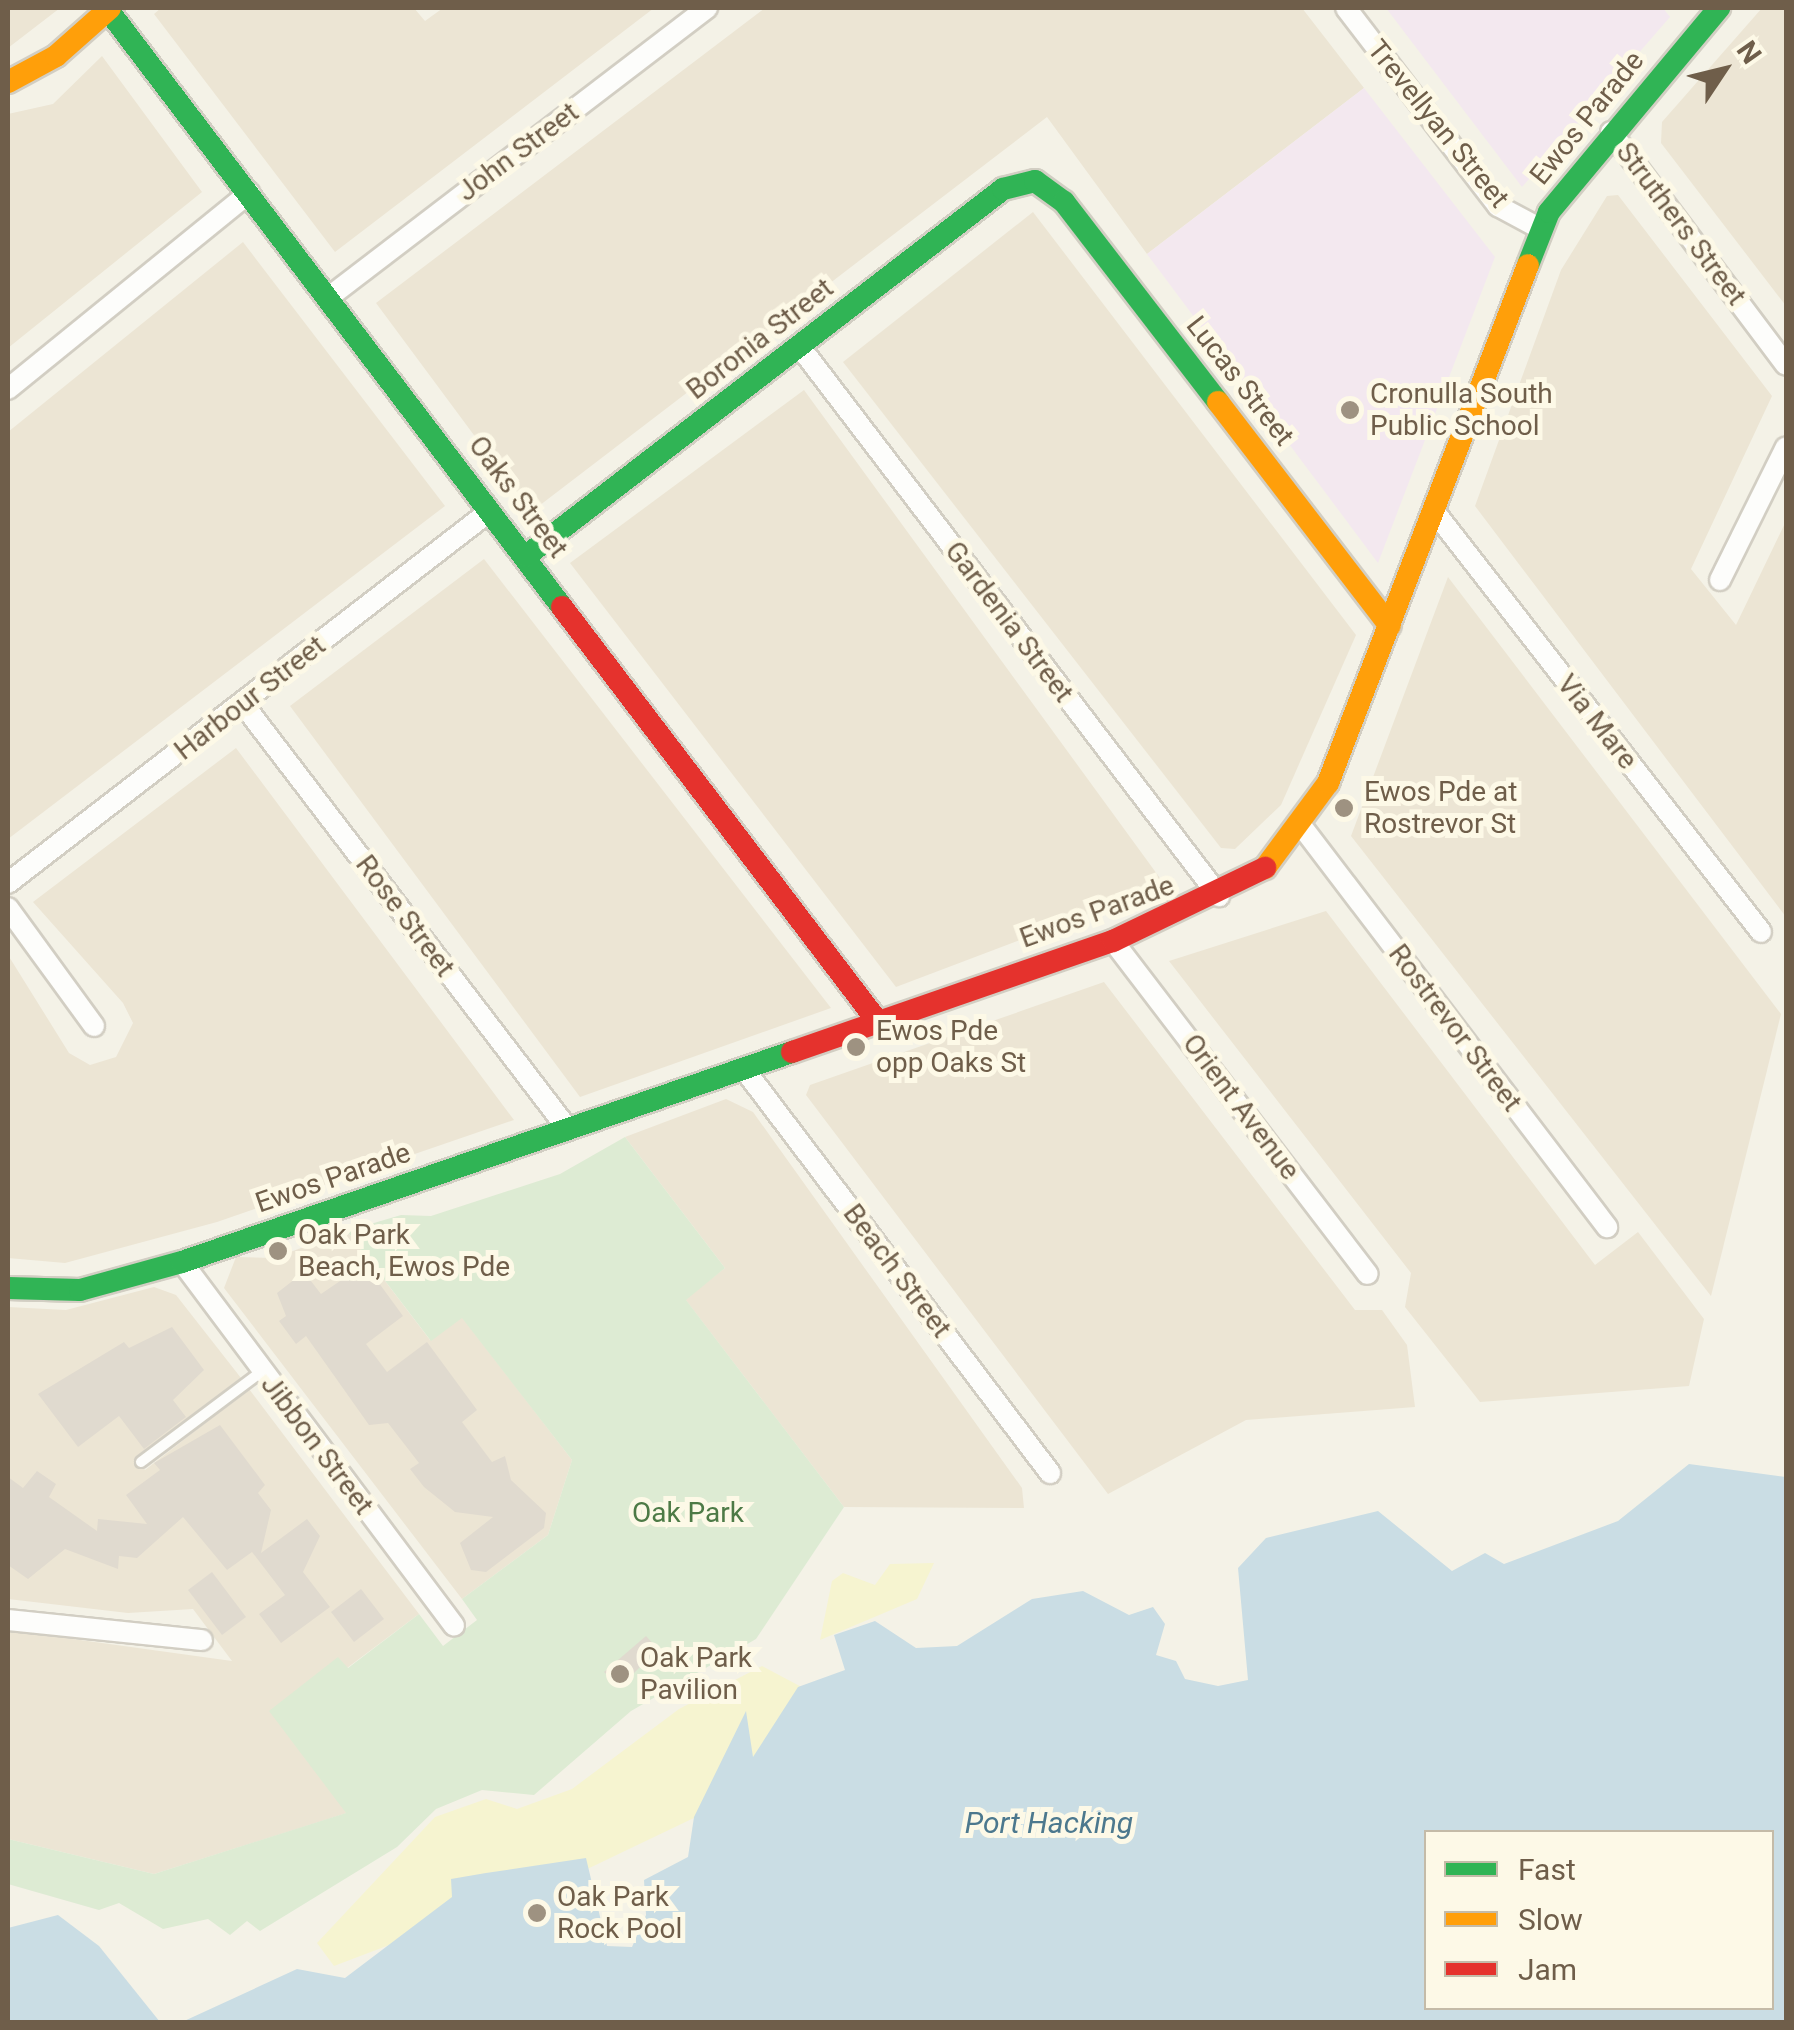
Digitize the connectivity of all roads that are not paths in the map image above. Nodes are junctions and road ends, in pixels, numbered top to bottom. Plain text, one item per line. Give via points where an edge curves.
1 (708, 8) edge
2 (1346, 8) edge
3 (1719, 8) edge
4 (109, 9) edge
5 (8, 82) edge
6 (1611, 132) junction
7 (1035, 180) joint
8 (249, 192) junction
9 (1541, 229) junction
10 (329, 296) junction
11 (800, 347) junction
12 (1786, 365) edge
13 (8, 389) edge
14 (1786, 447) edge
15 (490, 510) junction
16 (1434, 512) junction
17 (526, 556) junction
18 (1720, 580) dead end
19 (1390, 626) junction
20 (243, 704) junction
21 (1303, 828) junction
22 (8, 883) edge
23 (1219, 896) junction
24 (8, 908) edge
25 (1761, 932) dead end
26 (1113, 940) junction
27 (878, 1022) junction
28 (94, 1026) dead end
29 (744, 1069) junction
30 (567, 1128) junction
31 (1607, 1227) dead end
32 (182, 1262) junction
33 (1368, 1274) dead end
34 (8, 1288) edge
35 (261, 1372) junction
36 (141, 1462) dead end
37 (1050, 1473) dead end
38 (8, 1620) edge
39 (454, 1624) dead end
40 (202, 1640) dead end

1 - 10 street, John Street
2 - 9 street, Trevellyan Street via 1498,206
3 - 6 street, Ewos Parade
4 - 5 street via 56,56
4 - 8 street, Oaks Street
6 - 9 street, Ewos Parade
6 - 12 street, Struthers Street
7 - 11 street, Boronia Street via 1002,189
7 - 19 street, Lucas Street via 1064,202
8 - 10 street, Oaks Street
8 - 13 street
9 - 16 street, Ewos Parade
10 - 15 street, Oaks Street
11 - 17 street, Boronia Street
11 - 23 street, Gardenia Street
14 - 18 street
15 - 17 street, Oaks Street
15 - 20 street, Harbour Street
16 - 19 street, Ewos Parade
16 - 25 street, Via Mare
17 - 27 street, Oaks Street
19 - 21 street, Ewos Parade
20 - 22 street, Harbour Street
20 - 30 street, Rose Street
21 - 23 street, Ewos Parade
21 - 31 street, Rostrevor Street
23 - 26 street, Ewos Parade
24 - 28 street
26 - 27 street, Ewos Parade
26 - 33 street, Orient Avenue
27 - 29 street, Ewos Parade
29 - 30 street, Ewos Parade
29 - 37 street, Beach Street
30 - 32 street, Ewos Parade
32 - 34 street, Ewos Parade via 59,1292
32 - 35 street, Jibbon Street
35 - 36 lane
35 - 39 street, Jibbon Street
38 - 40 street

